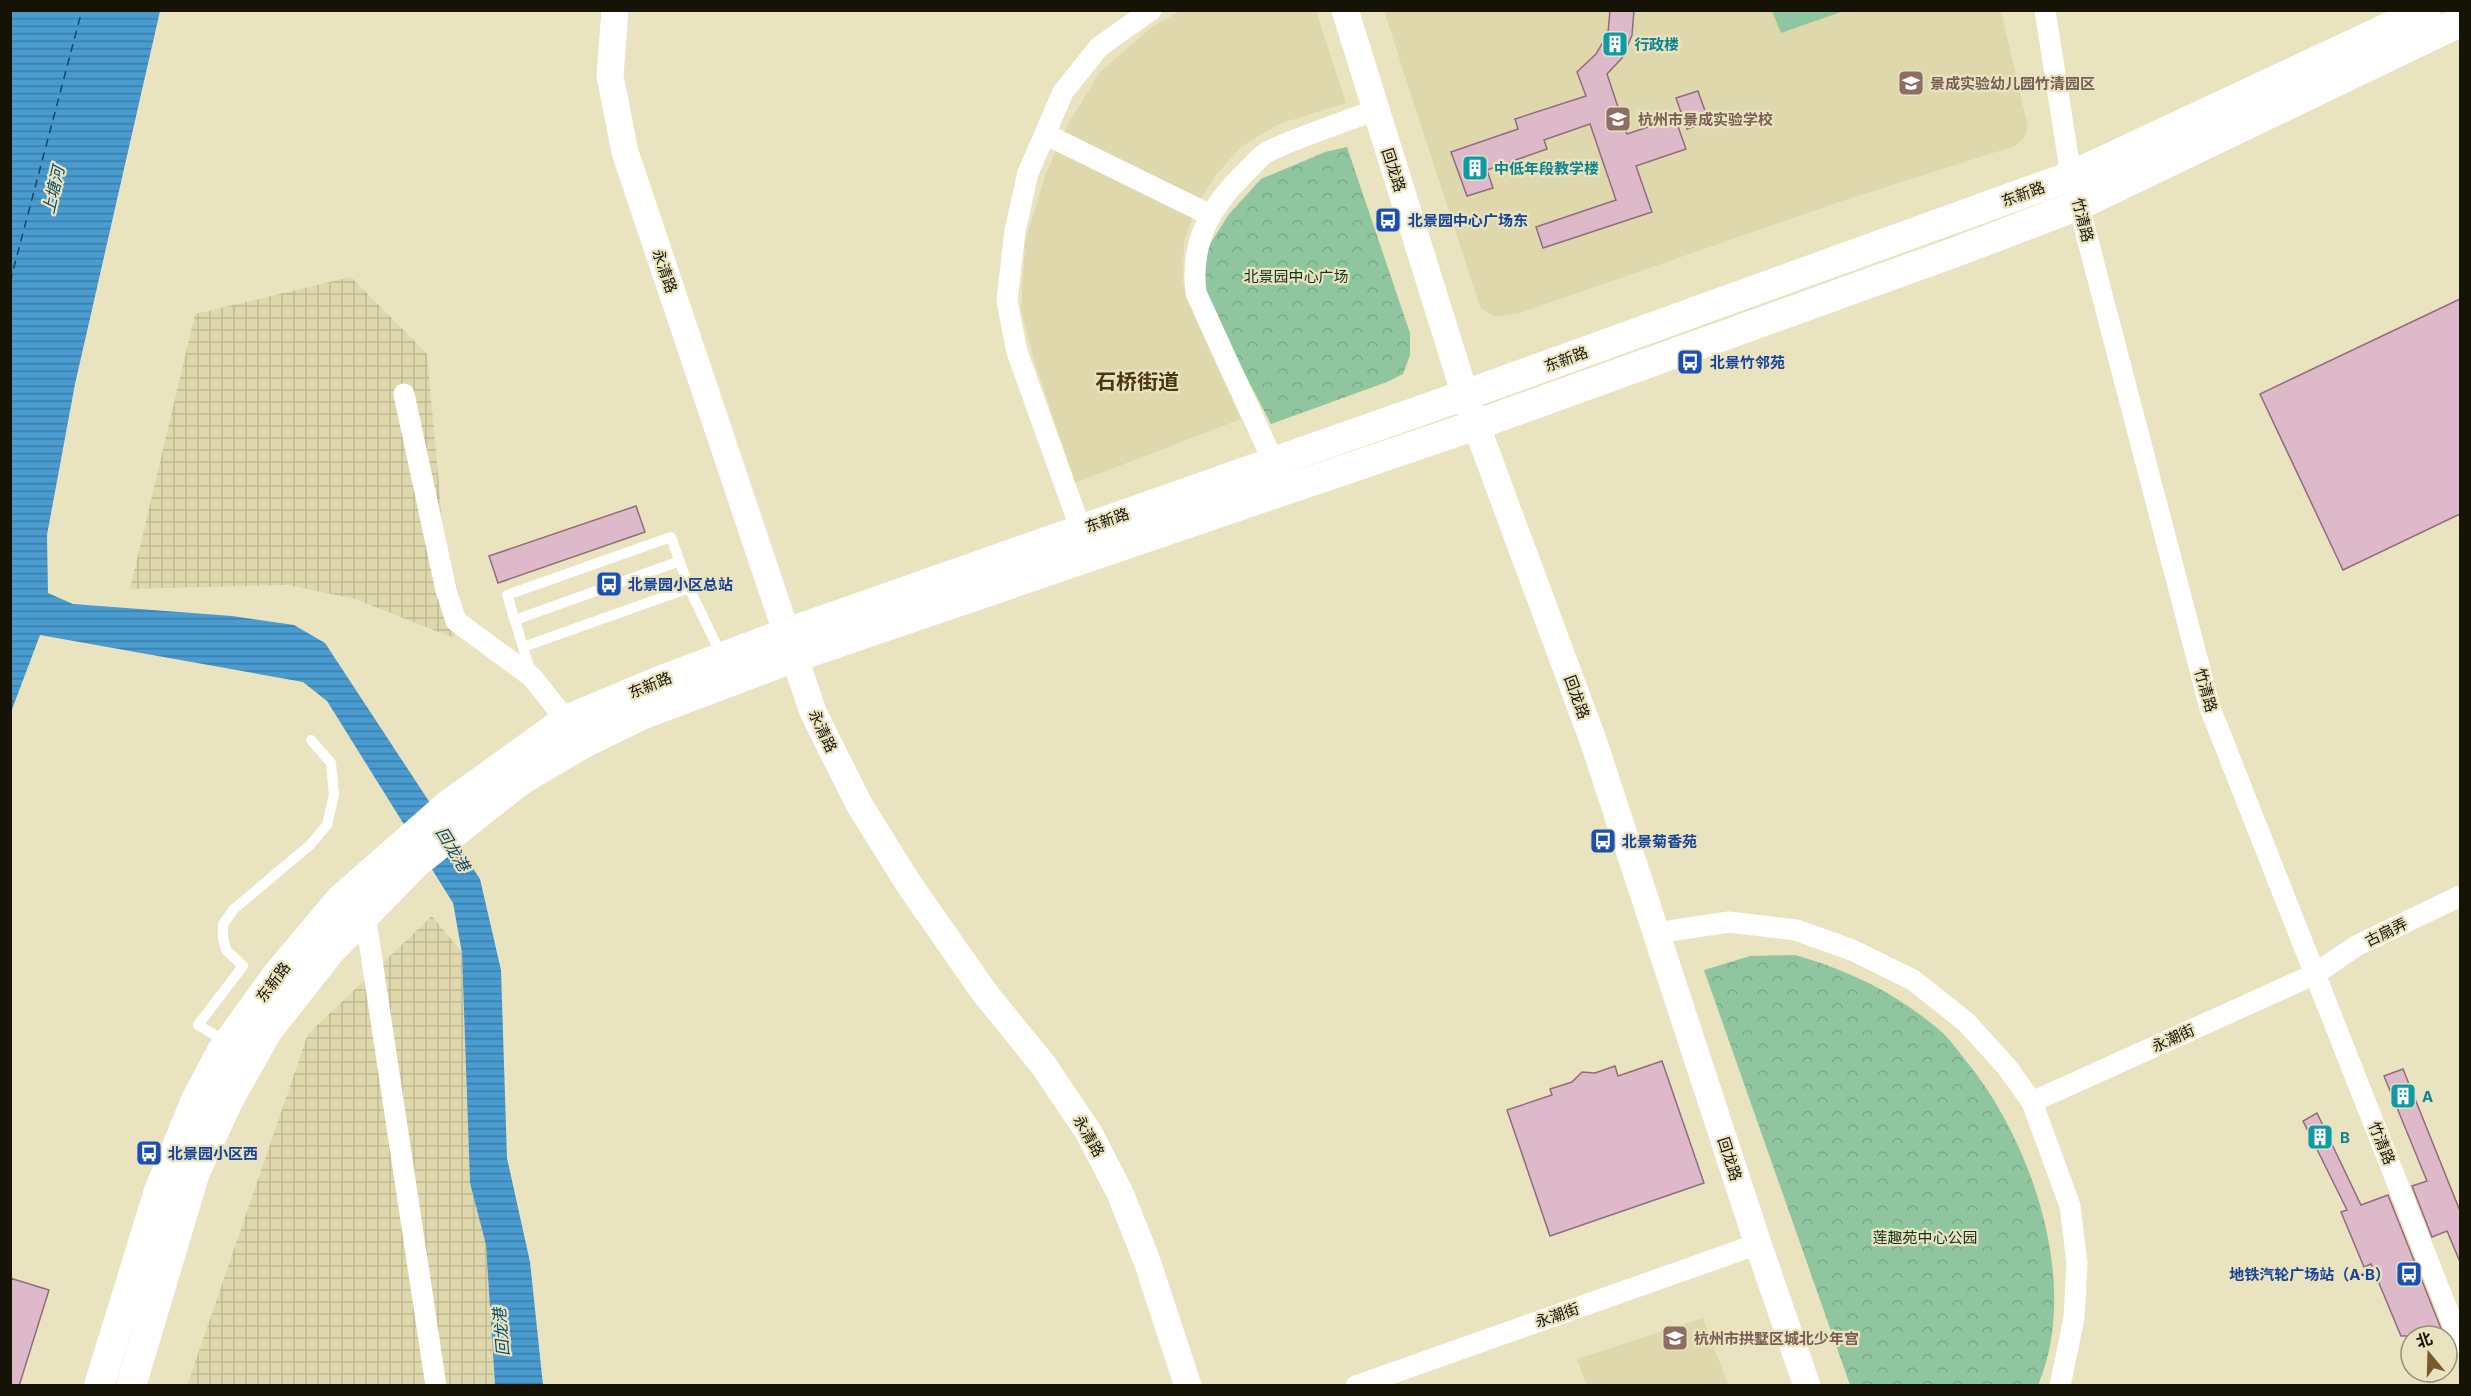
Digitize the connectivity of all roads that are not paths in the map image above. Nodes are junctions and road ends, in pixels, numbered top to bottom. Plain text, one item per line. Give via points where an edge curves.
1 (615, 10) edge
2 (1151, 10) edge
3 (1345, 10) edge
4 (2045, 10) edge
5 (2426, 10) edge
6 (2460, 22) edge
7 (1375, 110) junction
8 (1045, 134) junction
9 (2071, 176) junction
10 (2079, 205) junction
11 (1210, 215) junction
12 (404, 394) dead end
13 (1465, 395) junction
14 (1476, 425) junction
15 (1274, 463) junction
16 (1081, 530) junction
17 (680, 561) junction
18 (689, 588) junction
19 (515, 620) junction
20 (791, 645) junction
21 (523, 647) junction
22 (722, 657) junction
23 (532, 677) junction
24 (566, 720) junction
25 (311, 740) dead end
26 (454, 816) junction
27 (408, 854) junction
28 (2460, 896) edge
29 (365, 914) junction
30 (1656, 933) junction
31 (2315, 974) junction
32 (228, 1043) junction
33 (2032, 1102) junction
34 (1758, 1244) junction
35 (2460, 1342) edge
36 (99, 1386) edge
37 (131, 1386) edge
38 (436, 1386) edge
39 (1188, 1386) edge
40 (1356, 1386) edge
41 (1807, 1386) edge
42 (2060, 1386) edge

1 - 20 street, 永清路 via 610,76 625,152
2 - 8 street via 1099,47 1063,92
3 - 7 street, 回龙路
4 - 9 street, 竹清路
5 - 9 main road, 东新路
6 - 10 main road, 东新路
7 - 11 street via 1265,153 1228,188
7 - 13 street, 回龙路
8 - 11 street
8 - 16 street via 1028,173 1015,231 1007,300 1017,352
9 - 10 street, 竹清路
9 - 13 main road, 东新路
10 - 14 main road, 东新路
10 - 31 street, 竹清路 via 2210,708
11 - 15 street via 1193,269 1196,293
12 - 23 street via 456,621
13 - 14 street, 回龙路
13 - 15 main road, 东新路
14 - 20 main road, 东新路
14 - 30 street, 回龙路 via 1594,743
15 - 16 main road, 东新路
16 - 20 main road, 东新路
17 - 18 lane
17 - 19 lane
17 - 19 lane via 671,537 507,595
18 - 21 lane
18 - 22 lane
19 - 21 lane
20 - 22 main road, 东新路
20 - 26 main road, 东新路 via 580,745
20 - 39 street, 永清路 via 813,712 859,804 984,992 1044,1066 1089,1132 1120,1193 1147,1261
21 - 23 lane
22 - 24 main road, 东新路
23 - 24 street
24 - 26 main road, 东新路
25 - 32 lane via 331,763 334,795 327,825 310,845 234,909 223,924 226,950 243,966 198,1025
26 - 27 main road, 东新路
27 - 29 main road, 东新路
27 - 32 main road, 东新路 via 340,899 277,975
28 - 31 street, 古扇弄 via 2356,946
29 - 37 main road, 东新路 via 268,1030 230,1097 195,1172
29 - 38 street
30 - 33 street via 1729,922 1796,930 1852,950 1912,980 1966,1022
30 - 34 street, 回龙路
31 - 33 street, 永潮街
31 - 35 street, 竹清路
32 - 36 main road, 东新路 via 196,1100 159,1191
33 - 42 street via 2070,1206 2077,1263 2074,1318
34 - 40 street, 永潮街
34 - 41 street, 回龙路

